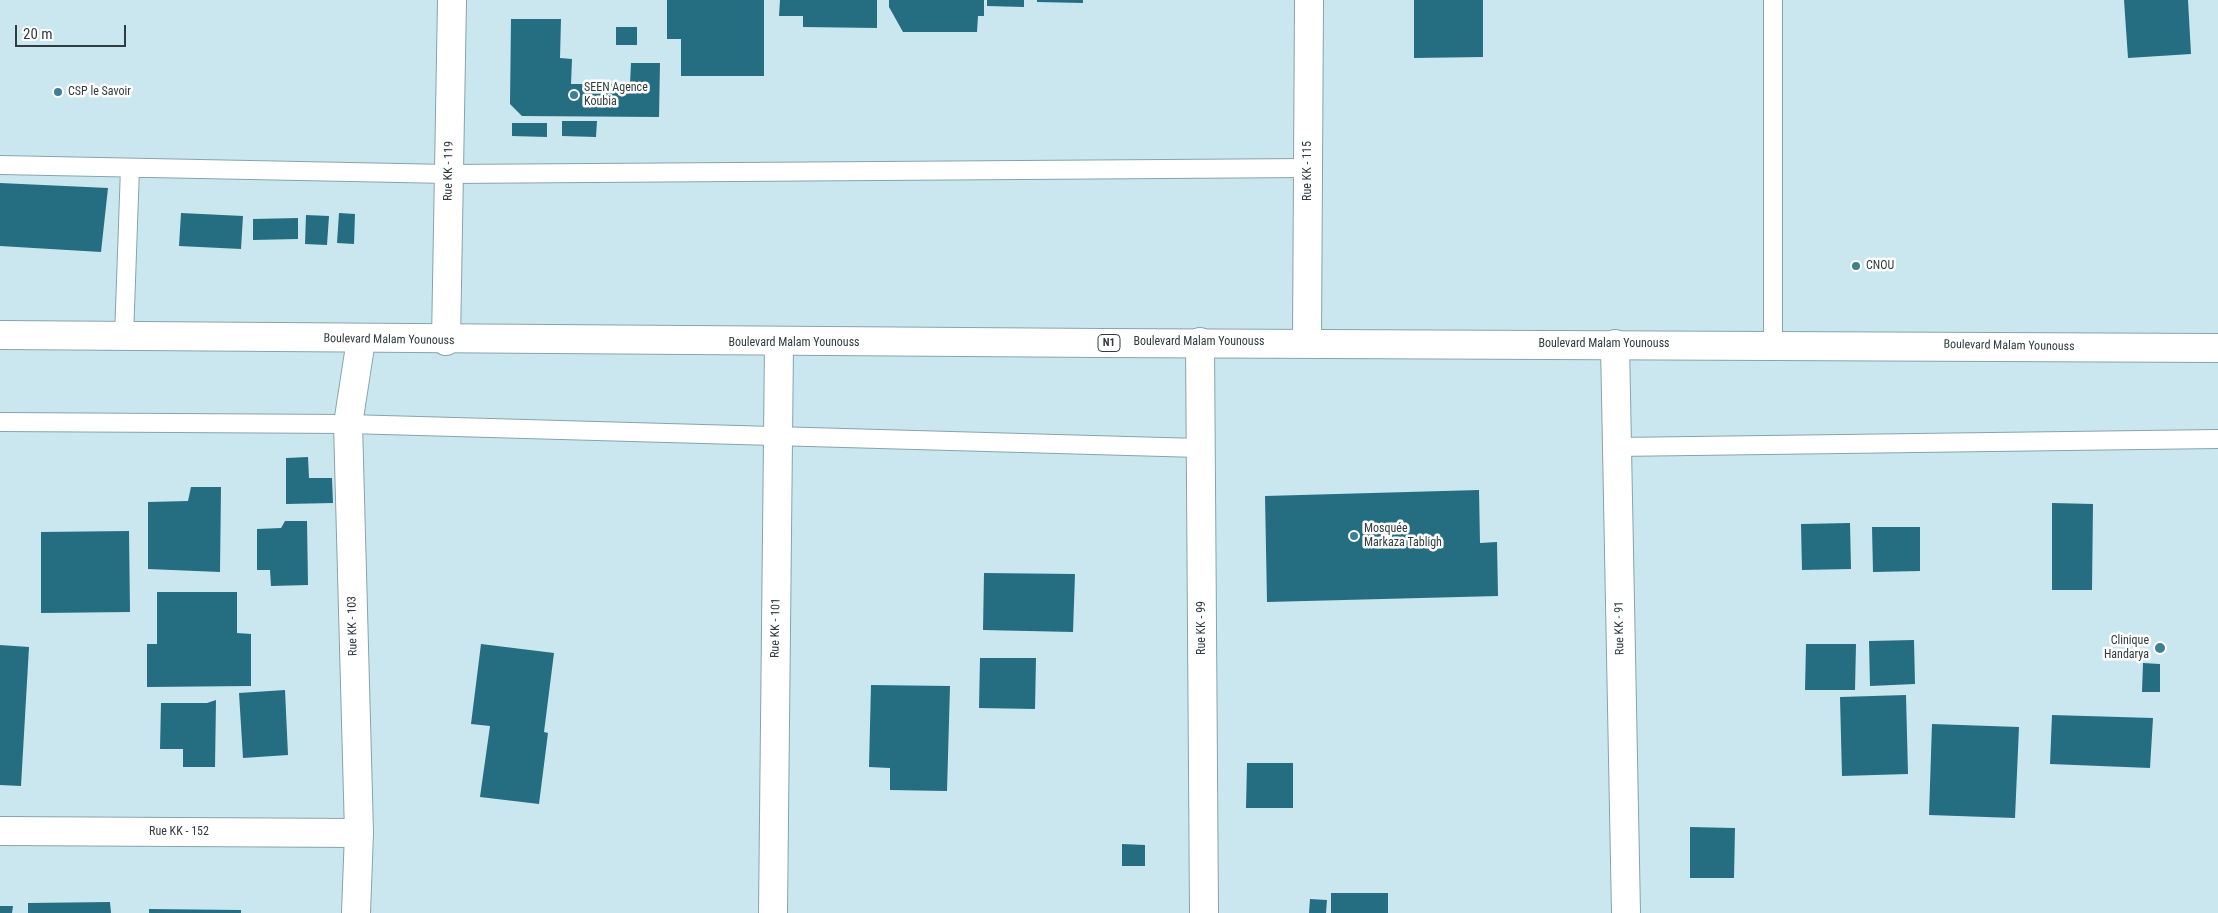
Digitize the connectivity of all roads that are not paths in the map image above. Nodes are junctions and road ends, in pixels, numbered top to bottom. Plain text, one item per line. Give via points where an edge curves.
1 (452, 0) edge
2 (1309, 0) edge
3 (1773, 0) edge
4 (0, 165) edge
5 (130, 168) junction
6 (1308, 168) junction
7 (449, 174) junction
8 (0, 335) edge
9 (124, 337) junction
10 (361, 340) junction
11 (446, 341) junction
12 (1200, 342) junction
13 (1307, 342) junction
14 (779, 344) junction
15 (1615, 344) junction
16 (1773, 344) junction
17 (2218, 348) edge
18 (0, 422) edge
19 (348, 424) junction
20 (778, 438) junction
21 (2218, 439) edge
22 (1616, 447) junction
23 (1199, 448) junction
24 (0, 831) edge
25 (359, 833) junction
26 (356, 913) edge
27 (772, 913) edge
28 (1204, 913) edge
29 (1626, 913) edge

1 - 7 street, Rue KK - 119
2 - 6 street, Rue KK - 115
3 - 16 lane
4 - 5 lane
5 - 7 lane
5 - 9 lane
6 - 7 lane
6 - 13 street, Rue KK - 115
7 - 11 street, Rue KK - 119
8 - 9 street, Boulevard Malam Younouss / N1
9 - 10 street, Boulevard Malam Younouss / N1
10 - 11 street, Boulevard Malam Younouss / N1
10 - 19 street, Rue KK - 103
11 - 14 street, Boulevard Malam Younouss / N1
12 - 13 street, Boulevard Malam Younouss / N1
12 - 14 street, Boulevard Malam Younouss / N1
12 - 23 street, Rue KK - 99
13 - 15 street, Boulevard Malam Younouss / N1
14 - 20 street, Rue KK - 101
15 - 16 street, Boulevard Malam Younouss / N1
15 - 22 street, Rue KK - 91
16 - 17 street, Boulevard Malam Younouss / N1
18 - 19 lane
19 - 20 lane
19 - 25 street, Rue KK - 103
20 - 23 lane
20 - 27 street, Rue KK - 101
21 - 22 lane
22 - 29 street, Rue KK - 91
23 - 28 street, Rue KK - 99
24 - 25 street, Rue KK - 152
25 - 26 street, Rue KK - 103

